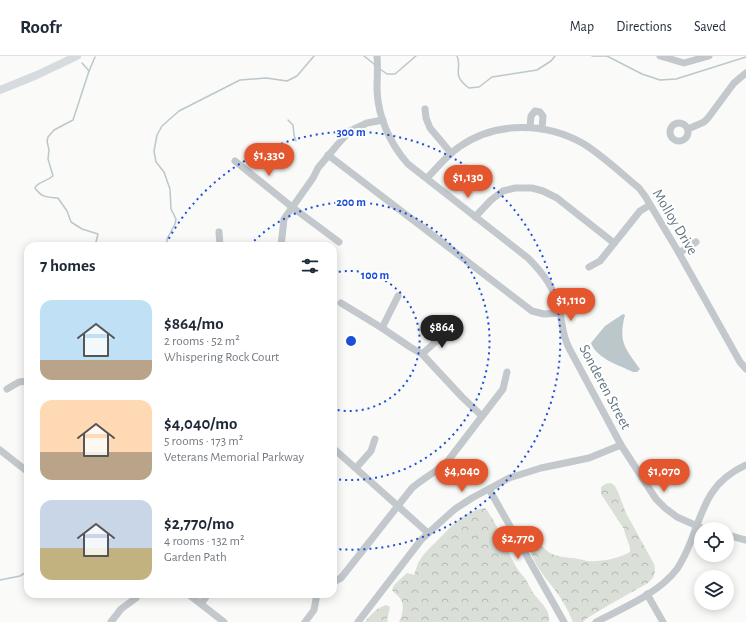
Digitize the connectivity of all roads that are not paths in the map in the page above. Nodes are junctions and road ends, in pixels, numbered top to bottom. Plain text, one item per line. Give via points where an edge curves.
1 (77, 56) edge
2 (377, 56) edge
3 (660, 56) edge
4 (709, 56) edge
5 (746, 73) edge
6 (0, 90) edge
7 (425, 109) dead end
8 (383, 120) junction
9 (530, 127) junction
10 (542, 129) junction
11 (688, 129) dead end
12 (451, 153) junction
13 (328, 155) junction
14 (236, 161) dead end
15 (427, 178) junction
16 (650, 204) junction
17 (292, 207) junction
18 (475, 217) junction
19 (219, 232) dead end
20 (220, 242) edge
21 (281, 242) edge
22 (339, 242) dead end
23 (696, 242) dead end
24 (614, 243) junction
25 (679, 252) junction
26 (589, 267) dead end
27 (398, 296) dead end
28 (341, 303) dead end
29 (560, 313) junction
30 (382, 328) junction
31 (449, 330) dead end
32 (422, 354) junction
33 (746, 369) edge
34 (507, 372) dead end
35 (24, 381) edge
36 (7, 390) dead end
37 (482, 416) junction
38 (375, 439) dead end
39 (621, 445) junction
40 (0, 450) edge
41 (337, 451) edge
42 (746, 465) edge
43 (356, 468) junction
44 (24, 469) edge
45 (489, 489) junction
46 (397, 506) junction
47 (698, 522) edge
48 (694, 525) edge
49 (694, 532) edge
50 (428, 533) junction
51 (734, 537) edge
52 (746, 540) edge
53 (337, 580) edge
54 (647, 594) junction
55 (136, 598) dead end
56 (193, 598) edge
57 (205, 598) edge
58 (316, 598) edge
59 (201, 604) junction
60 (111, 622) edge
61 (224, 622) edge
62 (306, 622) edge
63 (358, 622) edge
64 (564, 622) edge
65 (596, 622) edge
66 (663, 622) edge

1 - 6 main road
2 - 8 street, Sonderen Street via 378,96
3 - 4 street via 684,63
5 - 11 street via 734,83 708,118
7 - 12 street via 430,128
8 - 13 street via 345,134
8 - 15 street, Sonderen Street via 389,136 403,158
9 - 10 street, Molloy Drive
9 - 10 street via 531,116 538,111 543,116
9 - 12 street, Molloy Drive via 499,129 467,141
10 - 16 street, Molloy Drive via 570,137 584,145 639,188
12 - 15 street, Molloy Drive
13 - 17 street
13 - 29 street via 532,311 544,314
14 - 17 street
15 - 18 street, Sonderen Street
16 - 24 street via 640,211
16 - 25 street, Molloy Drive
17 - 21 street via 284,219
17 - 22 street
18 - 24 street via 503,191 532,188 557,198
18 - 29 street, Sonderen Street via 543,272 552,287
19 - 20 street
23 - 25 street
24 - 26 street via 600,261
25 - 33 street, Molloy Drive
27 - 30 street
28 - 30 street
29 - 39 street, Sonderen Street via 566,341
30 - 32 street
31 - 32 street
32 - 37 street
34 - 37 street via 503,389
35 - 36 street
37 - 46 street via 447,462 412,488
38 - 43 street via 371,451
39 - 45 street via 589,458 518,474
39 - 48 street, Sonderen Street via 656,499 678,518
40 - 44 street
41 - 43 street
42 - 47 street via 719,484 710,495
43 - 46 street
45 - 50 street via 455,509
45 - 64 street
46 - 50 street
46 - 53 street
49 - 54 street via 686,554 677,568 667,580
50 - 63 street
51 - 52 street
54 - 65 street
54 - 66 street
55 - 60 street via 121,609
56 - 59 street
57 - 59 street
58 - 62 street via 314,610
59 - 61 street

